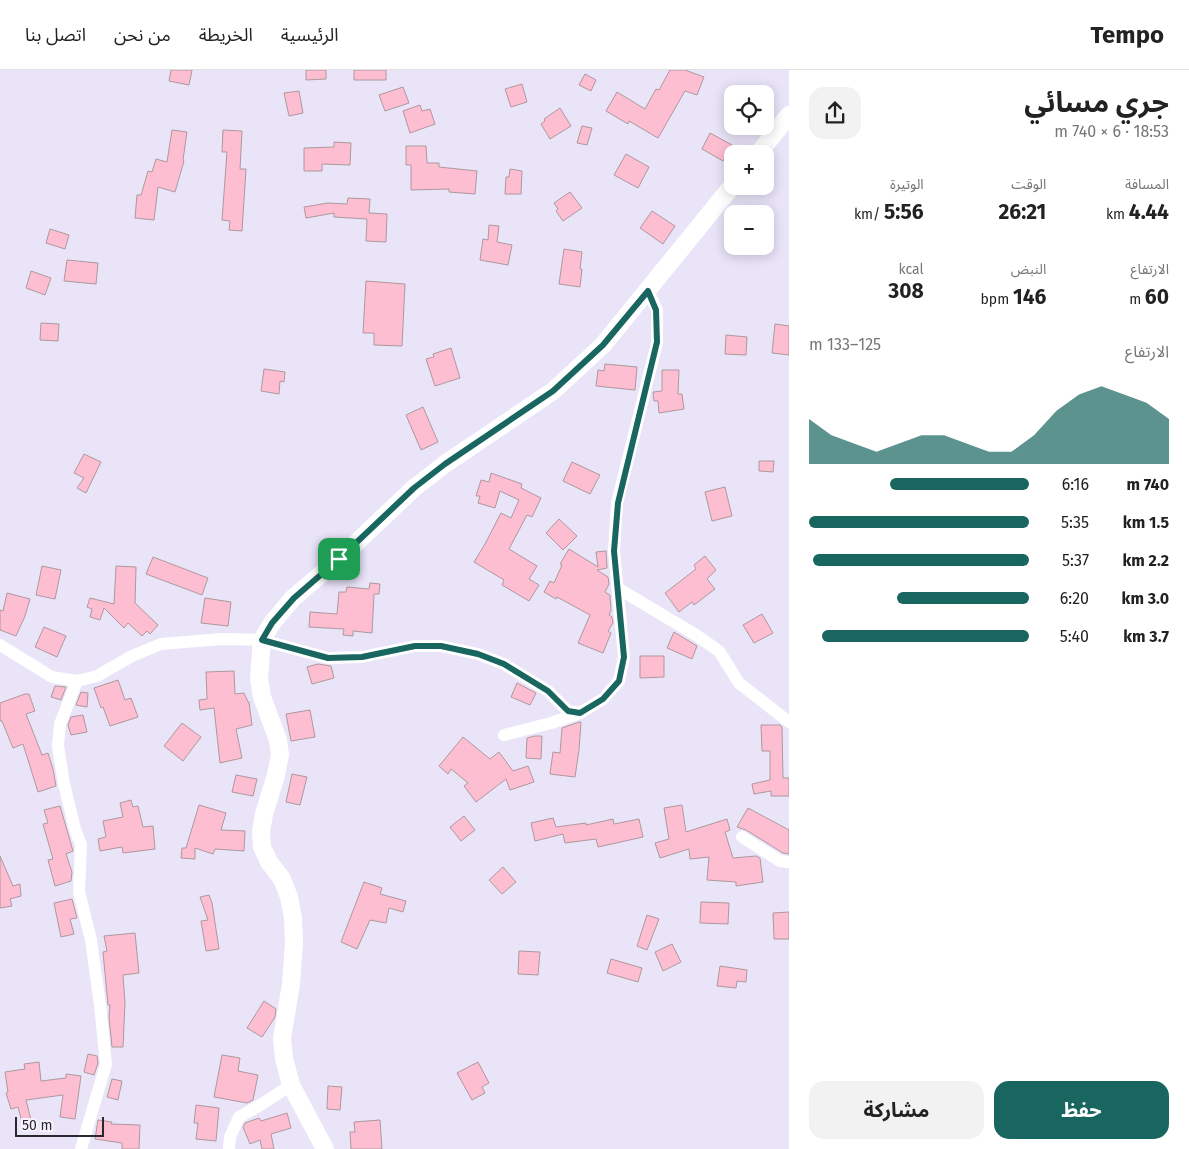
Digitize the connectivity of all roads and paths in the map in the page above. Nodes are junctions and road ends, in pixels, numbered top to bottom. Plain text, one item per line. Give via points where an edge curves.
1 (789, 115) edge
2 (765, 145) edge
3 (725, 195) edge
4 (648, 291) junction
5 (619, 589) junction
6 (262, 640) junction
7 (0, 645) edge
8 (77, 681) junction
9 (580, 713) junction
10 (789, 722) edge
11 (504, 735) dead end
12 (742, 837) dead end
13 (789, 862) edge
14 (291, 1085) junction
15 (81, 1149) edge
16 (229, 1149) edge
17 (325, 1149) edge

1 - 2 main road
3 - 4 main road
4 - 5 street via 656,310 657,342 618,503 614,551
4 - 6 main road via 603,345 553,391 414,488 294,598
5 - 9 street via 624,657 619,681 603,699
5 - 10 street via 719,651 739,683
6 - 8 street via 222,639 161,644 97,676
6 - 9 street via 328,658 362,657 415,646 441,646 478,654 504,664 548,691 568,711
6 - 14 main road via 259,678 280,755 261,832 262,847 282,879 293,918 291,984 282,1038
7 - 8 street via 52,677
8 - 15 street via 60,724 58,746 64,784 81,845 79,892 91,940 106,1064
9 - 11 street
12 - 13 street via 780,861
14 - 16 street via 239,1117 230,1137
14 - 17 main road

